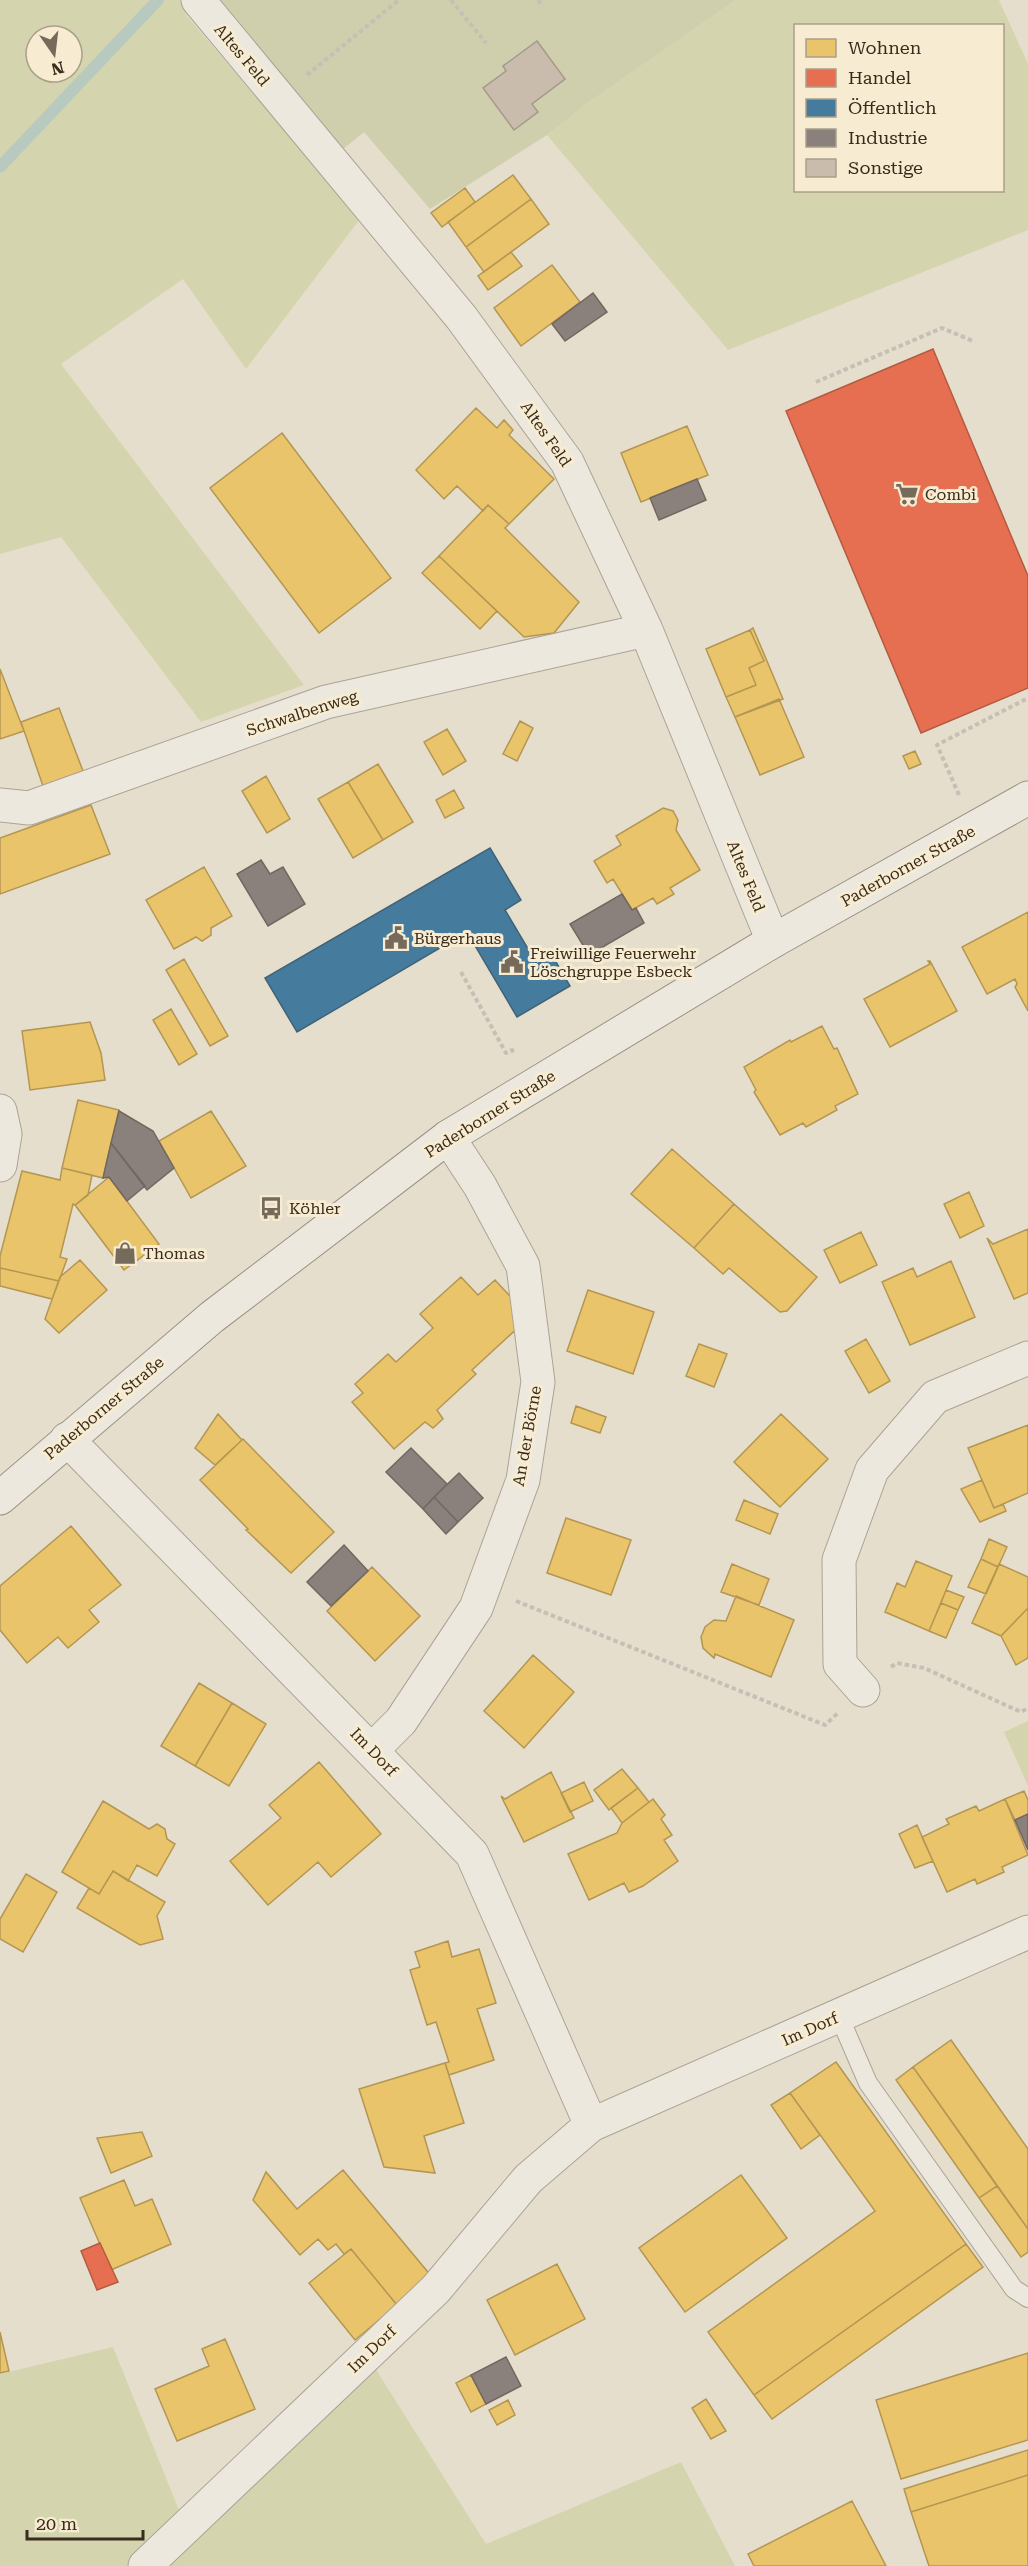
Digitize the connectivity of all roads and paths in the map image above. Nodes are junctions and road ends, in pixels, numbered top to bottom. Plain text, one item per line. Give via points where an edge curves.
1 (198, 0) edge
2 (399, 0) edge
3 (451, 0) edge
4 (486, 43) dead end
5 (278, 98) junction
6 (973, 341) dead end
7 (816, 382) dead end
8 (646, 630) junction
9 (1028, 698) edge
10 (1028, 798) edge
11 (0, 805) edge
12 (974, 828) junction
13 (773, 941) junction
14 (461, 972) dead end
15 (514, 1054) dead end
16 (0, 1111) edge
17 (448, 1137) junction
18 (0, 1165) edge
19 (1028, 1358) edge
20 (68, 1439) junction
21 (0, 1498) edge
22 (483, 1588) junction
23 (863, 1690) junction
24 (1028, 1708) edge
25 (372, 1750) junction
26 (1028, 1932) edge
27 (839, 2016) junction
28 (591, 2125) junction
29 (1028, 2298) edge
30 (145, 2566) edge

1 - 5 street, Altes Feld
2 - 5 path
3 - 4 path
5 - 8 street, Altes Feld via 461,317 567,462
6 - 7 path via 942,328
8 - 11 street, Schwalbenweg via 326,702 29,808
8 - 13 street, Altes Feld
9 - 12 path via 937,745
10 - 12 street, Paderborner Straße
12 - 13 street, Paderborner Straße
13 - 17 street, Paderborner Straße
14 - 15 path via 506,1053 512,1050
16 - 18 street via 5,1134
17 - 20 street, Paderborner Straße via 221,1310
17 - 22 street, An der Börne via 480,1186 523,1266 538,1382 523,1480
19 - 23 street via 935,1397 872,1470 839,1560 840,1664
20 - 21 street, Paderborner Straße
20 - 25 street, Im Dorf
22 - 23 path via 825,1725
22 - 25 street, An der Börne via 476,1608 401,1721
23 - 24 path via 897,1662 924,1668 1021,1712
25 - 28 street, Im Dorf via 472,1854
26 - 27 street, Im Dorf
27 - 28 street, Im Dorf
27 - 29 lane via 868,2083 1014,2289
28 - 30 street, Im Dorf via 528,2179 436,2289

